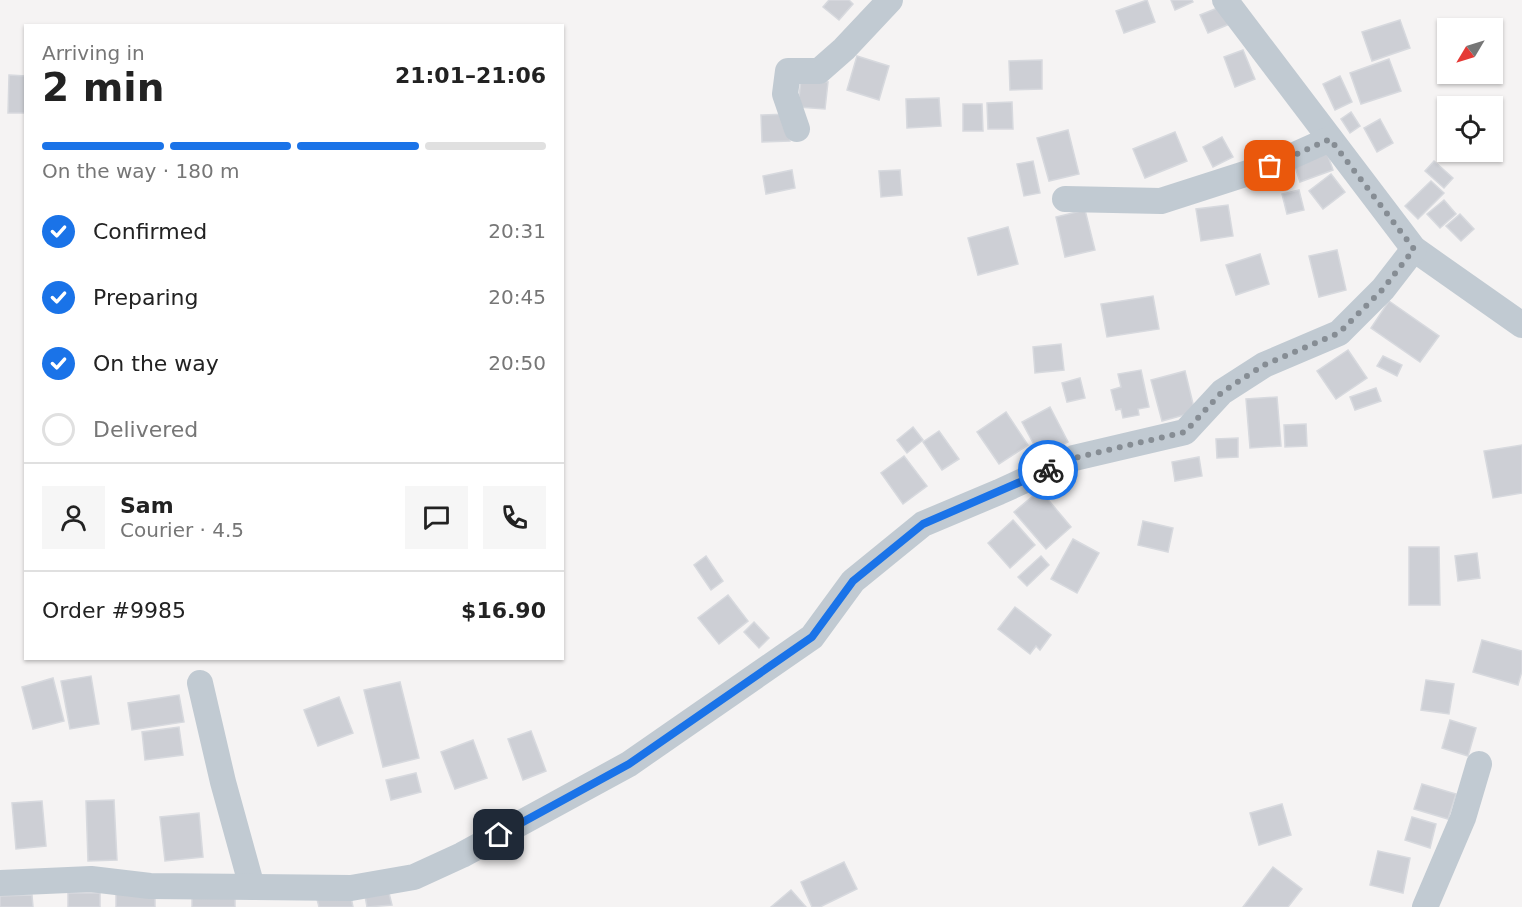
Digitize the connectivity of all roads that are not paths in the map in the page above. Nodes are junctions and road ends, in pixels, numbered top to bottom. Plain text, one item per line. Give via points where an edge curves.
1 (890, 0) edge
2 (1225, 0) edge
3 (797, 129) dead end
4 (1330, 139) junction
5 (1065, 199) dead end
6 (1414, 249) junction
7 (1522, 325) edge
8 (200, 683) dead end
9 (1479, 764) dead end
10 (0, 883) edge
11 (252, 887) junction
12 (1425, 907) edge

1 - 3 street via 819,71 788,71 785,94
2 - 4 street
4 - 5 street via 1270,166 1161,201
4 - 6 street
6 - 7 street
6 - 11 street via 1383,289 1339,333 1264,365 1222,392 1185,432 1074,458 923,524 853,581 812,637 629,764 414,877 351,888
8 - 11 street
9 - 12 street via 1463,818
10 - 11 street via 91,879 150,886

